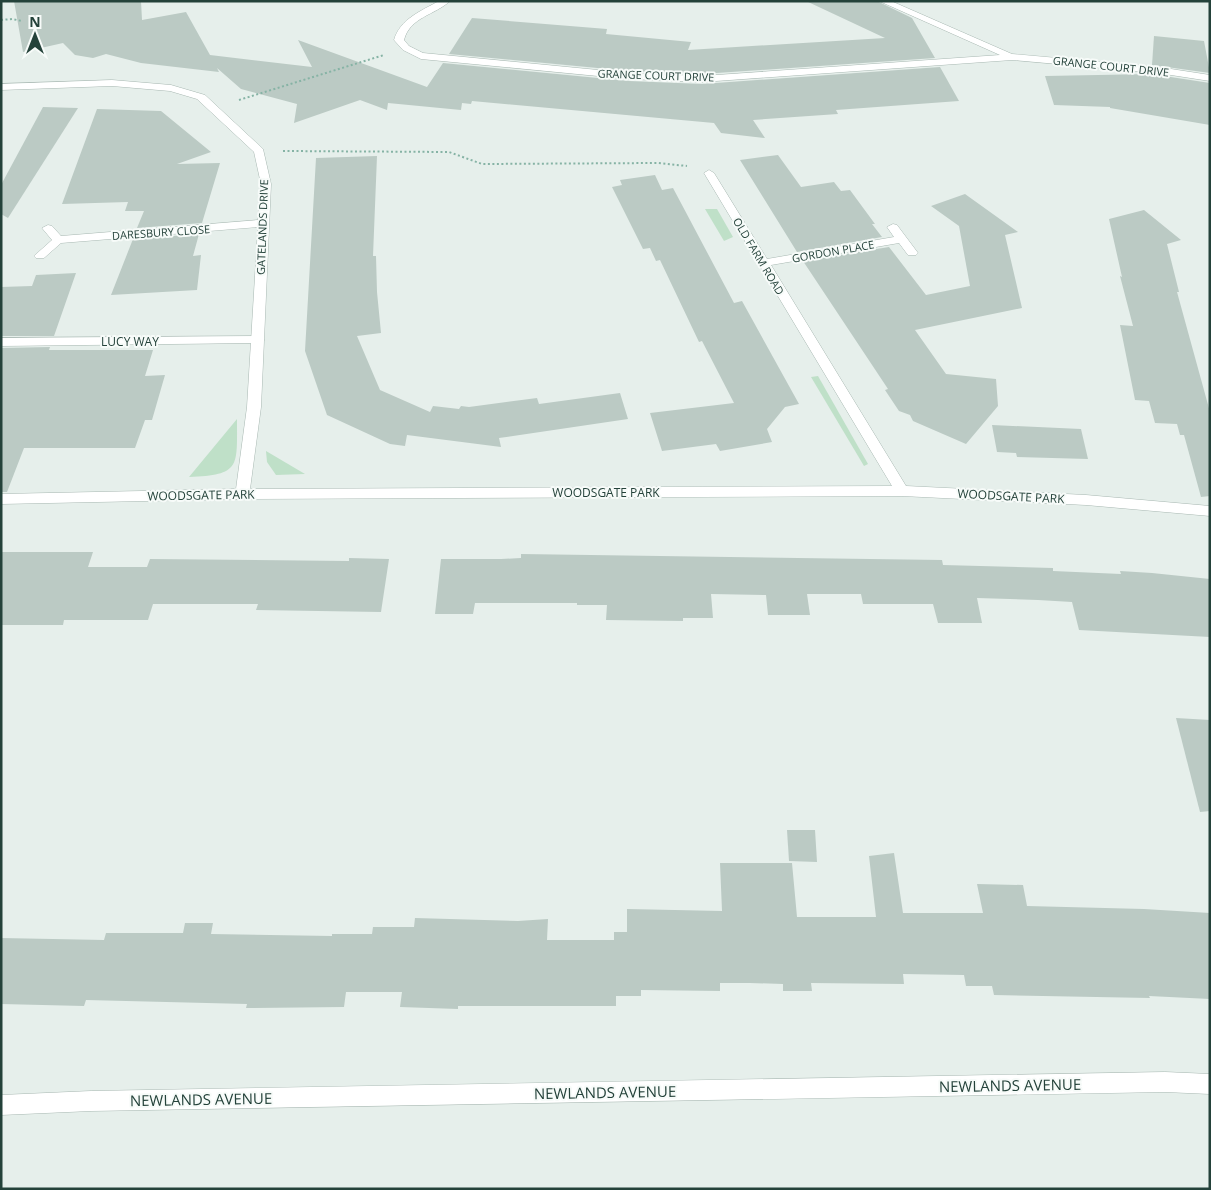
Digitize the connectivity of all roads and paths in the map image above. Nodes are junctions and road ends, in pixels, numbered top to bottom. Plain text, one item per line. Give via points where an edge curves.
1 (446, 1) edge
2 (883, 1) edge
3 (1, 20) edge
4 (22, 20) dead end
5 (406, 48) junction
6 (1012, 57) junction
7 (1210, 78) edge
8 (1, 87) edge
9 (214, 108) junction
10 (259, 151) junction
11 (709, 173) joint
12 (263, 224) junction
13 (893, 227) dead end
14 (48, 228) dead end
15 (902, 239) junction
16 (58, 240) junction
17 (912, 253) dead end
18 (40, 256) dead end
19 (764, 263) junction
20 (258, 340) junction
21 (1, 342) edge
22 (902, 491) junction
23 (242, 494) junction
24 (1, 498) edge
25 (1210, 511) edge
26 (1210, 1084) edge
27 (1, 1105) edge

1 - 5 street via 410,22 400,33 399,40
2 - 6 street, GRANGE COURT DRIVE
3 - 4 path
5 - 6 street, GRANGE COURT DRIVE via 422,56 629,76 702,79
5 - 9 path
6 - 7 street, GRANGE COURT DRIVE via 1149,69
8 - 9 street via 112,83 161,87 201,97
9 - 10 street
10 - 11 path via 448,152 482,164 658,163 699,168
10 - 12 street, GATELANDS DRIVE via 266,184
11 - 19 street, OLD FARM ROAD
12 - 16 street, DARESBURY CLOSE
12 - 20 street, GATELANDS DRIVE
13 - 15 street
14 - 16 street
15 - 17 street
15 - 19 street, GORDON PLACE
16 - 18 street
19 - 22 street, OLD FARM ROAD
20 - 21 street, LUCY WAY
20 - 23 street, GATELANDS DRIVE via 254,407
22 - 23 street, WOODSGATE PARK
22 - 25 street, WOODSGATE PARK via 1086,500
23 - 24 street, WOODSGATE PARK
26 - 27 street, NEWLANDS AVENUE

